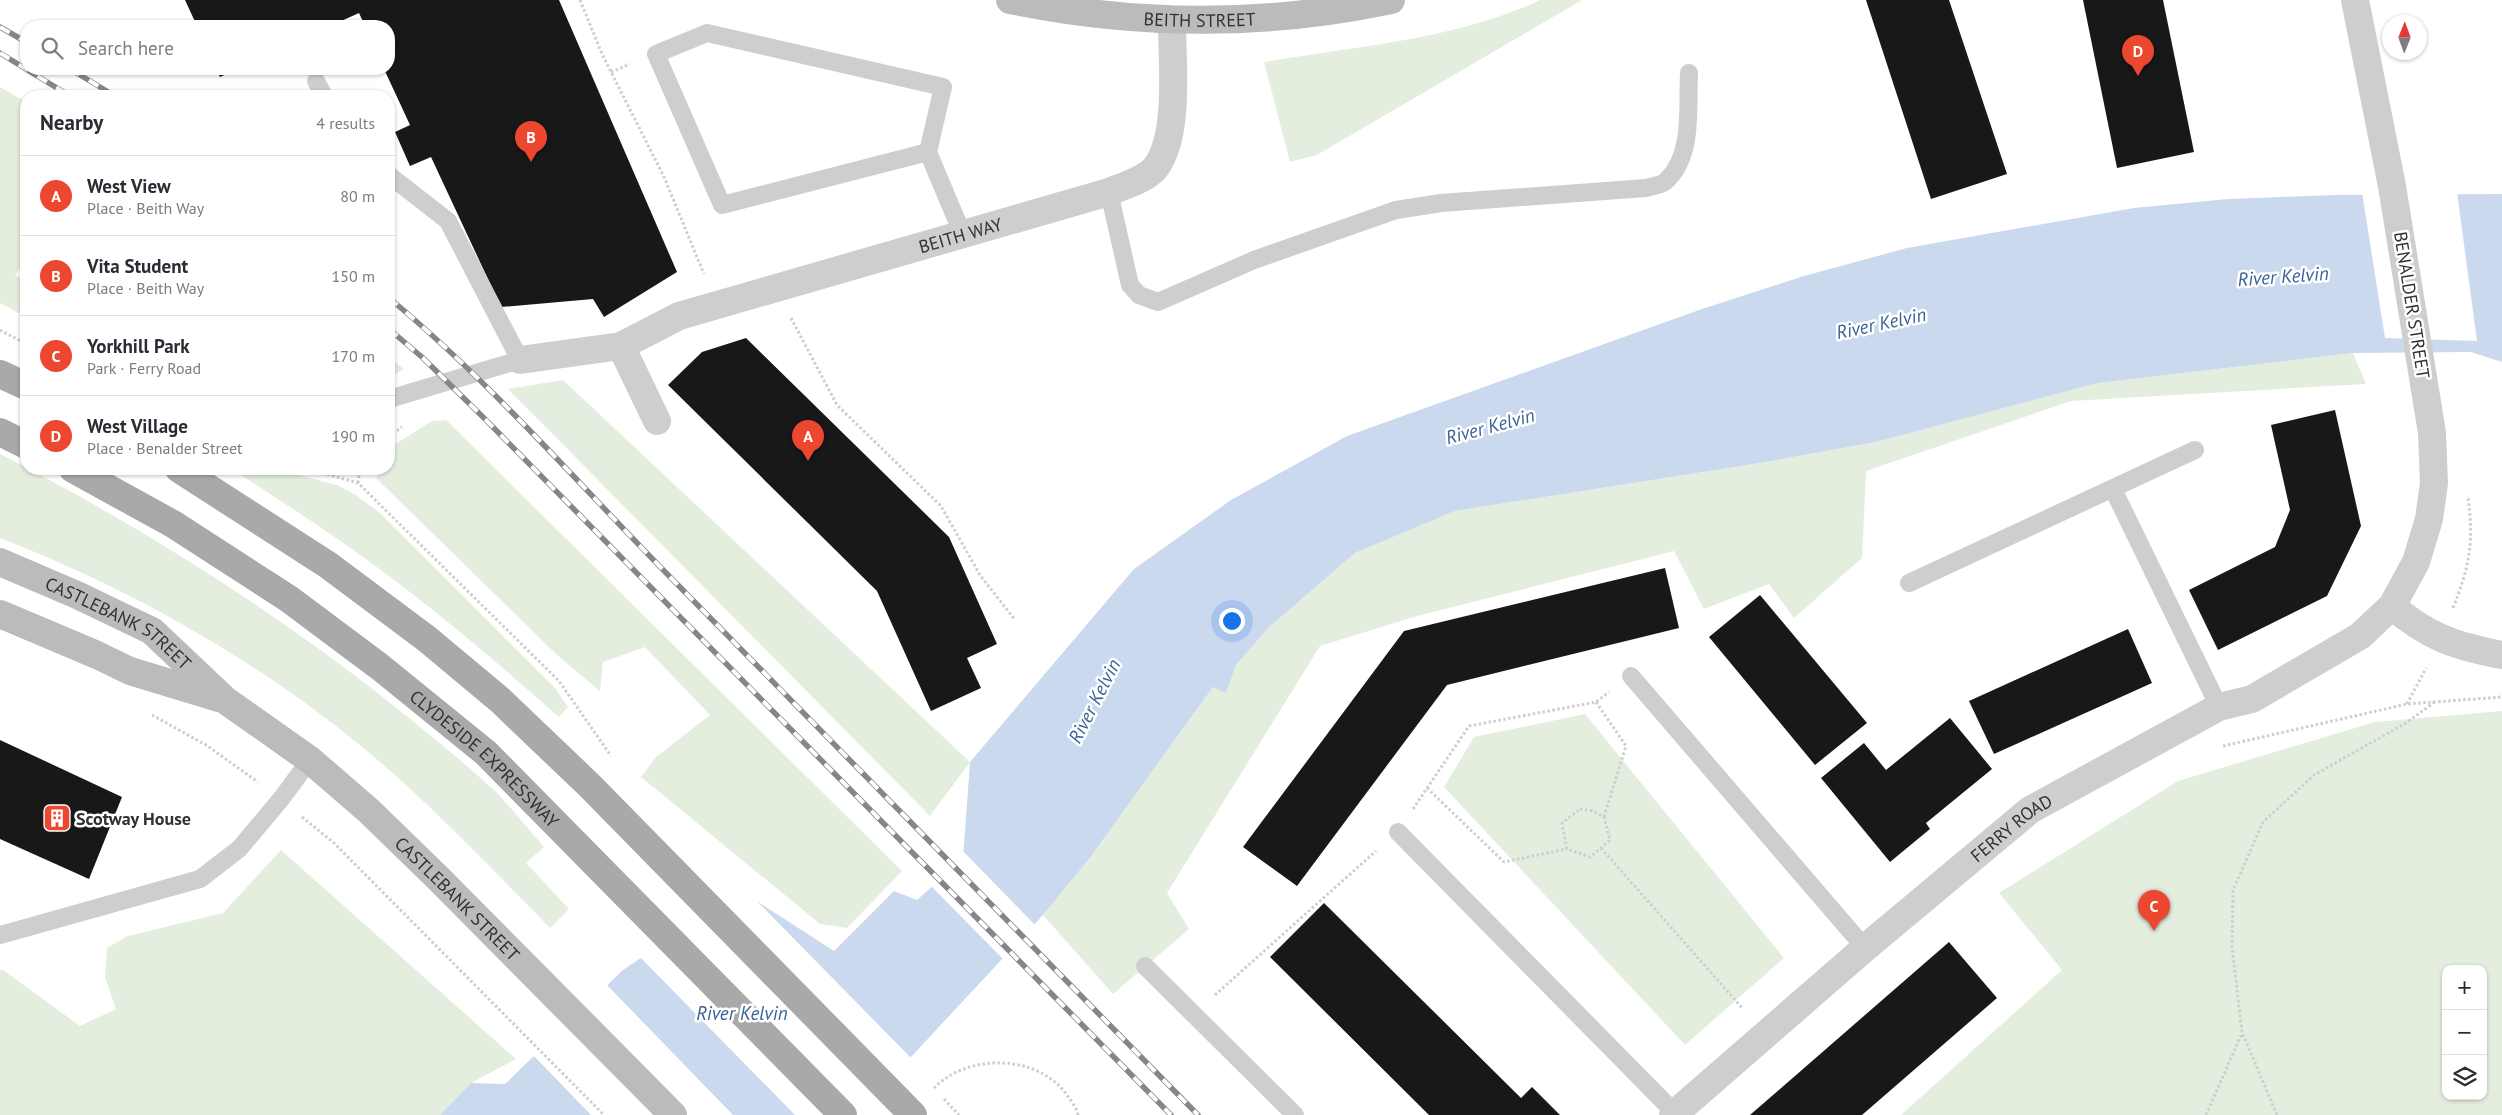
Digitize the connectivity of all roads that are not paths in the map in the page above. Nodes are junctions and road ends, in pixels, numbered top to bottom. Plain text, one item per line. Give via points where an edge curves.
1 (1010, 0) edge
2 (1391, 0) edge
3 (2355, 0) edge
4 (1172, 22) junction
5 (1689, 73) dead end
6 (928, 152) junction
7 (395, 180) edge
8 (1109, 192) junction
9 (962, 233) junction
10 (621, 346) junction
11 (520, 360) junction
12 (0, 374) edge
13 (20, 383) edge
14 (395, 397) edge
15 (657, 421) dead end
16 (0, 432) edge
17 (20, 442) edge
18 (2195, 450) dead end
19 (84, 475) edge
20 (189, 475) edge
21 (2113, 489) junction
22 (0, 562) edge
23 (1909, 583) dead end
24 (2392, 606) junction
25 (0, 614) edge
26 (2502, 655) edge
27 (1631, 676) dead end
28 (225, 700) junction
29 (2219, 707) junction
30 (310, 760) junction
31 (1398, 832) dead end
32 (0, 935) edge
33 (1865, 948) junction
34 (1145, 966) dead end
35 (1674, 1114) edge
36 (673, 1115) edge
37 (844, 1115) edge
38 (913, 1115) edge
39 (1296, 1115) edge

1 - 4 main road, BEITH STREET via 1057,10
2 - 4 main road, BEITH STREET via 1257,18
3 - 24 street, BENALDER STREET via 2392,186 2432,433 2434,483 2429,519 2416,562
4 - 8 street, BEITH WAY via 1172,125 1167,148 1155,169
5 - 8 lane via 1685,145 1679,164 1666,182 1646,188 1441,203 1396,210 1254,260 1158,302 1139,295 1130,285
6 - 6 lane via 722,205 656,54 707,33 943,87
6 - 9 lane
7 - 11 lane via 448,222
8 - 9 street, BEITH WAY
9 - 10 street, BEITH WAY via 679,316
10 - 11 street, BEITH WAY
10 - 15 street
11 - 14 lane
12 - 13 main road
16 - 17 main road
18 - 21 lane
19 - 37 main road, CLYDESIDE EXPRESSWAY via 173,524 289,599 380,666 486,754
20 - 38 main road via 328,565 427,639 500,700 590,786
21 - 23 lane
21 - 29 lane
22 - 28 main road, CASTLEBANK STREET via 152,632
24 - 26 street via 2415,626 2441,638 2467,648
24 - 29 street, FERRY ROAD via 2360,636 2252,699
25 - 28 main road, CASTLEBANK STREET via 130,671
27 - 33 lane
28 - 30 main road, CASTLEBANK STREET
29 - 33 street, FERRY ROAD via 2030,810
30 - 32 lane via 239,849 200,879
30 - 36 main road, CASTLEBANK STREET via 369,811
31 - 35 lane
33 - 35 street, FERRY ROAD
34 - 39 lane

